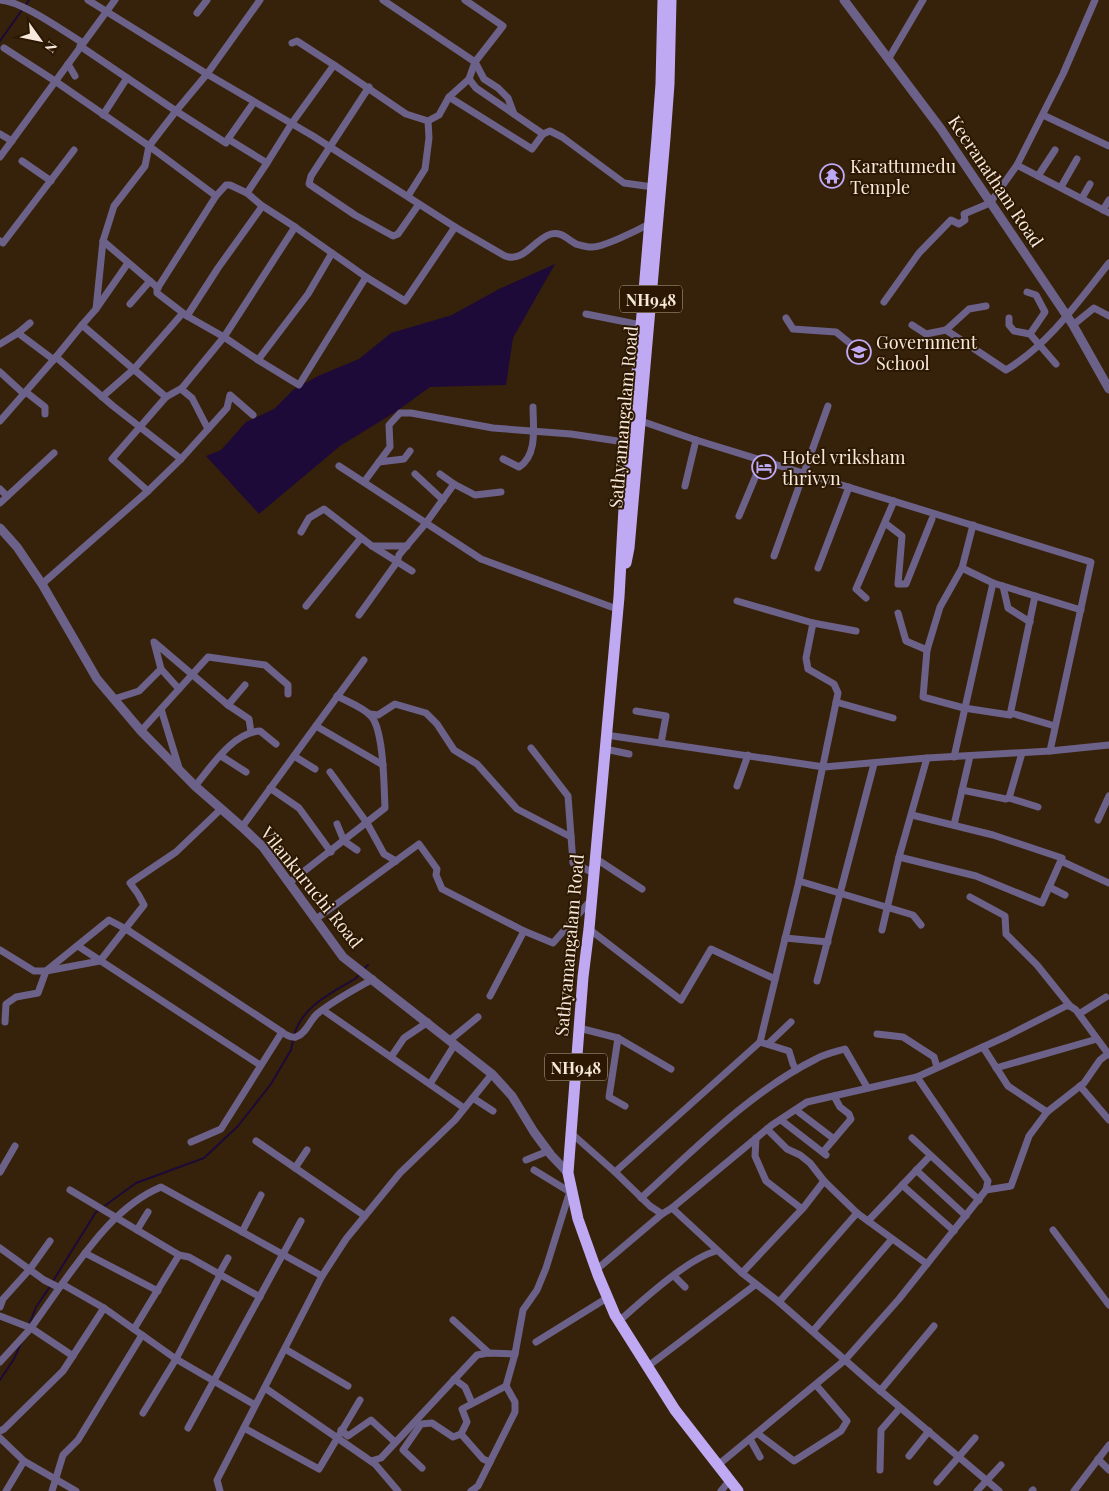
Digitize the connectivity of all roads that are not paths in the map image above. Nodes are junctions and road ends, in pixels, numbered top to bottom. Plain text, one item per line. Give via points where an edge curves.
1 (0, 0) edge
2 (88, 0) edge
3 (115, 0) edge
4 (207, 0) edge
5 (260, 0) edge
6 (383, 0) edge
7 (465, 0) edge
8 (663, 0) edge
9 (671, 0) edge
10 (844, 0) edge
11 (923, 0) edge
12 (1095, 0) edge
13 (106, 12) junction
14 (197, 13) dead end
15 (292, 43) dead end
16 (82, 45) junction
17 (4, 48) dead end
18 (889, 58) junction
19 (475, 62) junction
20 (68, 64) junction
21 (334, 65) junction
22 (207, 74) junction
23 (76, 76) dead end
24 (127, 78) junction
25 (469, 79) junction
26 (55, 81) junction
27 (369, 87) junction
28 (449, 97) junction
29 (254, 102) junction
30 (176, 111) junction
31 (514, 114) junction
32 (103, 115) junction
33 (1043, 115) junction
34 (428, 121) junction
35 (292, 123) junction
36 (0, 134) edge
37 (543, 134) junction
38 (228, 139) junction
39 (12, 141) junction
40 (149, 146) junction
41 (1109, 146) edge
42 (329, 147) junction
43 (74, 150) dead end
44 (1055, 150) dead end
45 (0, 157) edge
46 (1077, 159) dead end
47 (22, 161) dead end
48 (267, 163) junction
49 (1016, 165) junction
50 (1038, 176) junction
51 (51, 181) junction
52 (1090, 184) dead end
53 (652, 187) junction
54 (1061, 187) junction
55 (247, 193) junction
56 (216, 196) junction
57 (408, 196) junction
58 (1082, 198) junction
59 (1109, 200) edge
60 (990, 203) junction
61 (420, 204) junction
62 (261, 205) junction
63 (1106, 211) edge
64 (649, 224) junction
65 (295, 227) junction
66 (455, 228) junction
67 (0, 240) edge
68 (103, 241) junction
69 (332, 253) junction
70 (128, 263) junction
71 (1109, 263) edge
72 (366, 277) junction
73 (150, 281) junction
74 (158, 288) junction
75 (648, 289) junction
76 (1027, 292) dead end
77 (884, 302) dead end
78 (130, 304) dead end
79 (986, 306) dead end
80 (96, 309) junction
81 (586, 314) dead end
82 (185, 315) junction
83 (1067, 316) junction
84 (1109, 316) edge
85 (786, 318) dead end
86 (1009, 318) dead end
87 (30, 323) dead end
88 (82, 325) junction
89 (1073, 325) junction
90 (641, 326) junction
91 (912, 326) dead end
92 (946, 330) junction
93 (18, 333) junction
94 (1030, 334) junction
95 (224, 337) junction
96 (0, 344) edge
97 (852, 345) dead end
98 (1038, 345) junction
99 (55, 359) junction
100 (258, 360) junction
101 (1056, 364) dead end
102 (134, 369) junction
103 (0, 372) edge
104 (181, 389) junction
105 (1109, 389) edge
106 (25, 393) junction
107 (102, 397) junction
108 (166, 397) junction
109 (828, 406) dead end
110 (533, 407) dead end
111 (45, 414) dead end
112 (253, 415) dead end
113 (0, 421) edge
114 (641, 421) junction
115 (140, 427) junction
116 (208, 430) junction
117 (533, 431) junction
118 (696, 440) junction
119 (631, 443) junction
120 (410, 451) dead end
121 (54, 453) dead end
122 (181, 459) junction
123 (503, 459) dead end
124 (762, 461) junction
125 (379, 462) junction
126 (340, 466) dead end
127 (415, 474) dead end
128 (440, 474) dead end
129 (804, 474) junction
130 (364, 482) junction
131 (454, 484) junction
132 (685, 486) dead end
133 (849, 487) junction
134 (0, 489) edge
135 (148, 491) junction
136 (501, 492) dead end
137 (7, 496) junction
138 (443, 500) junction
139 (894, 501) junction
140 (0, 503) edge
141 (739, 516) dead end
142 (932, 519) dead end
143 (426, 523) junction
144 (885, 523) junction
145 (973, 525) junction
146 (0, 528) edge
147 (300, 532) dead end
148 (361, 538) junction
149 (372, 546) junction
150 (407, 546) junction
151 (774, 556) dead end
152 (397, 562) junction
153 (818, 568) dead end
154 (962, 568) junction
155 (412, 571) dead end
156 (993, 583) junction
157 (42, 584) junction
158 (1003, 586) junction
159 (1035, 596) junction
160 (619, 597) junction
161 (866, 598) dead end
162 (736, 601) dead end
163 (306, 606) dead end
164 (617, 610) junction
165 (1080, 610) junction
166 (898, 614) dead end
167 (359, 615) dead end
168 (1030, 622) junction
169 (813, 623) junction
170 (856, 630) dead end
171 (927, 650) junction
172 (364, 660) dead end
173 (161, 669) junction
174 (192, 674) junction
175 (245, 685) dead end
176 (179, 689) junction
177 (288, 694) dead end
178 (338, 696) junction
179 (114, 699) junction
180 (836, 702) junction
181 (228, 705) junction
182 (964, 708) junction
183 (161, 709) junction
184 (636, 711) dead end
185 (1011, 713) junction
186 (370, 714) junction
187 (893, 718) dead end
188 (316, 726) junction
189 (1055, 726) junction
190 (141, 731) junction
191 (251, 732) junction
192 (606, 735) junction
193 (661, 743) junction
194 (276, 744) dead end
195 (1109, 745) edge
196 (530, 748) dead end
197 (605, 749) junction
198 (1050, 751) junction
199 (1022, 753) junction
200 (629, 754) dead end
201 (748, 755) junction
202 (221, 756) junction
203 (294, 756) junction
204 (970, 756) junction
205 (954, 757) junction
206 (927, 758) junction
207 (874, 764) junction
208 (384, 765) junction
209 (824, 767) junction
210 (314, 769) dead end
211 (180, 771) junction
212 (246, 772) dead end
213 (330, 772) dead end
214 (195, 786) junction
215 (737, 786) dead end
216 (270, 788) junction
217 (962, 790) junction
218 (1109, 796) edge
219 (1009, 798) junction
220 (1038, 807) dead end
221 (222, 810) junction
222 (912, 815) junction
223 (1098, 820) dead end
224 (367, 823) junction
225 (337, 824) dead end
226 (954, 826) junction
227 (242, 827) junction
228 (571, 837) junction
229 (344, 841) junction
230 (357, 850) dead end
231 (331, 852) junction
232 (899, 857) junction
233 (595, 858) junction
234 (396, 861) junction
235 (1061, 861) junction
236 (594, 873) junction
237 (799, 881) junction
238 (290, 883) junction
239 (1109, 884) edge
240 (1049, 887) junction
241 (642, 888) dead end
242 (840, 894) junction
243 (1065, 895) dead end
244 (970, 897) dead end
245 (592, 900) junction
246 (887, 907) junction
247 (316, 919) junction
248 (920, 925) dead end
249 (126, 929) junction
250 (589, 929) junction
251 (882, 930) dead end
252 (524, 931) junction
253 (785, 938) junction
254 (828, 942) junction
255 (78, 946) junction
256 (0, 950) edge
257 (100, 961) junction
258 (46, 971) junction
259 (373, 979) junction
260 (776, 979) junction
261 (818, 981) dead end
262 (490, 996) dead end
263 (1106, 997) dead end
264 (1070, 1006) junction
265 (323, 1010) junction
266 (1079, 1014) junction
267 (478, 1017) dead end
268 (5, 1022) dead end
269 (428, 1022) junction
270 (791, 1022) dead end
271 (579, 1028) junction
272 (282, 1032) junction
273 (877, 1034) dead end
274 (618, 1038) junction
275 (1097, 1039) junction
276 (453, 1042) junction
277 (760, 1042) junction
278 (768, 1044) junction
279 (983, 1047) junction
280 (1109, 1054) edge
281 (391, 1057) junction
282 (260, 1064) junction
283 (938, 1067) junction
284 (996, 1068) junction
285 (670, 1069) dead end
286 (796, 1070) junction
287 (492, 1074) junction
288 (917, 1077) junction
289 (430, 1084) junction
290 (1080, 1086) junction
291 (867, 1087) junction
292 (834, 1096) junction
293 (473, 1098) junction
294 (625, 1106) dead end
295 (464, 1108) junction
296 (796, 1110) junction
297 (492, 1111) dead end
298 (1046, 1112) junction
299 (782, 1120) junction
300 (1109, 1120) edge
301 (767, 1129) junction
302 (571, 1133) junction
303 (756, 1138) junction
304 (912, 1138) dead end
305 (834, 1139) junction
306 (256, 1140) dead end
307 (191, 1142) dead end
308 (15, 1146) dead end
309 (307, 1150) dead end
310 (548, 1151) junction
311 (930, 1156) junction
312 (526, 1160) dead end
313 (294, 1168) junction
314 (534, 1170) dead end
315 (916, 1170) junction
316 (0, 1172) edge
317 (614, 1172) junction
318 (568, 1173) junction
319 (824, 1181) junction
320 (902, 1185) junction
321 (70, 1190) dead end
322 (571, 1190) junction
323 (986, 1190) junction
324 (262, 1195) dead end
325 (641, 1198) junction
326 (979, 1200) junction
327 (672, 1208) junction
328 (802, 1209) junction
329 (148, 1212) dead end
330 (857, 1213) junction
331 (662, 1214) junction
332 (365, 1216) junction
333 (966, 1216) junction
334 (116, 1217) junction
335 (868, 1221) junction
336 (301, 1222) dead end
337 (137, 1230) junction
338 (1053, 1230) dead end
339 (954, 1231) junction
340 (242, 1232) junction
341 (892, 1239) junction
342 (50, 1241) dead end
343 (0, 1248) edge
344 (716, 1251) junction
345 (85, 1253) junction
346 (179, 1255) junction
347 (284, 1255) junction
348 (228, 1258) dead end
349 (927, 1264) junction
350 (30, 1269) junction
351 (596, 1270) junction
352 (220, 1274) junction
353 (742, 1274) junction
354 (322, 1276) junction
355 (674, 1276) junction
356 (755, 1285) junction
357 (60, 1286) junction
358 (685, 1287) dead end
359 (158, 1291) junction
360 (260, 1297) junction
361 (607, 1298) junction
362 (779, 1302) junction
363 (1109, 1306) edge
364 (0, 1307) edge
365 (104, 1308) junction
366 (0, 1316) edge
367 (453, 1320) dead end
368 (618, 1321) junction
369 (934, 1326) dead end
370 (29, 1328) junction
371 (134, 1329) junction
372 (813, 1331) junction
373 (142, 1335) junction
374 (536, 1342) dead end
375 (285, 1349) junction
376 (489, 1353) junction
377 (515, 1354) junction
378 (73, 1356) junction
379 (176, 1359) junction
380 (845, 1360) junction
381 (0, 1362) edge
382 (647, 1367) junction
383 (454, 1379) junction
384 (215, 1382) junction
385 (816, 1385) junction
386 (348, 1386) dead end
387 (506, 1386) junction
388 (265, 1388) junction
389 (880, 1391) junction
390 (360, 1400) dead end
391 (472, 1403) junction
392 (255, 1405) junction
393 (900, 1408) junction
394 (143, 1413) dead end
395 (188, 1428) dead end
396 (244, 1428) junction
397 (341, 1430) junction
398 (0, 1431) edge
399 (929, 1431) junction
400 (461, 1434) junction
401 (757, 1434) junction
402 (0, 1438) edge
403 (337, 1438) junction
404 (974, 1438) dead end
405 (750, 1439) junction
406 (396, 1442) junction
407 (1109, 1445) edge
408 (909, 1456) dead end
409 (958, 1456) junction
410 (760, 1457) dead end
411 (1098, 1459) junction
412 (371, 1460) junction
413 (24, 1461) junction
414 (490, 1462) junction
415 (718, 1465) junction
416 (1001, 1465) dead end
417 (422, 1468) dead end
418 (880, 1470) dead end
419 (1109, 1470) edge
420 (56, 1480) junction
421 (730, 1480) junction
422 (986, 1481) junction
423 (936, 1482) dead end
424 (6, 1491) edge
425 (52, 1491) edge
426 (76, 1491) edge
427 (220, 1491) edge
428 (398, 1491) edge
429 (471, 1491) edge
430 (721, 1491) edge
431 (738, 1491) edge
432 (977, 1491) edge
433 (999, 1491) edge
434 (1074, 1491) edge

1 - 16 street via 25,9
2 - 13 street
3 - 13 street
4 - 14 street
5 - 22 street
6 - 19 street
7 - 19 street via 503,26
8 - 53 highway, Sathyamangalam Road / NH948 via 661,84
9 - 75 highway, Sathyamangalam Road / NH948 via 669,84
10 - 18 street, Keeranatham Road
11 - 18 street
12 - 33 street
13 - 16 street
13 - 22 street
15 - 21 street via 297,41
16 - 20 street
16 - 24 street
17 - 26 street
18 - 60 street, Keeranatham Road
19 - 25 street
19 - 31 street via 484,79 508,98
20 - 23 street
20 - 26 street
21 - 27 street
21 - 35 street
22 - 29 street
22 - 30 street
24 - 30 street
24 - 32 street
25 - 28 street
25 - 31 street via 476,88
26 - 32 street
26 - 39 street
27 - 34 street via 406,114
27 - 42 street
28 - 34 street via 439,115
28 - 37 street via 532,149
29 - 35 street
29 - 38 street
30 - 38 street via 226,143
30 - 40 street
31 - 37 street
32 - 40 street
33 - 41 street
33 - 49 street
34 - 57 street via 425,170
35 - 42 street
35 - 48 street
36 - 39 street
37 - 53 street via 550,131 562,137 624,183
38 - 48 street
39 - 45 street
40 - 56 street
40 - 68 street via 145,166 114,206
42 - 57 street
42 - 61 street via 311,176 310,184 355,215 393,236
43 - 51 street
44 - 50 street
46 - 54 street
47 - 51 street
48 - 55 street
49 - 50 street
49 - 60 street
50 - 54 street
51 - 67 street via 3,243
52 - 58 street
53 - 64 highway, Sathyamangalam Road / NH948
54 - 58 street
55 - 56 street via 226,185
55 - 62 street
56 - 74 street
57 - 61 street
58 - 63 street
59 - 63 street
60 - 77 street via 964,214 965,220 959,224 951,220 919,253
60 - 83 street, Keeranatham Road
61 - 66 street
62 - 65 street
62 - 82 street
64 - 66 street via 593,248 576,244 556,233 550,234 512,259
64 - 75 highway, Sathyamangalam Road / NH948
65 - 69 street
65 - 95 street
66 - 72 street via 405,301
68 - 70 street
68 - 80 street
69 - 72 street
69 - 100 street via 308,294
70 - 73 street
70 - 80 street
71 - 83 street
72 - 100 street via 299,385
73 - 74 street
73 - 78 street
74 - 82 street via 157,293
75 - 90 highway, Sathyamangalam Road / NH948
75 - 114 highway, Sathyamangalam Road / NH948
76 - 94 street via 1036,295 1045,312
79 - 92 street via 969,308
80 - 88 street
81 - 90 street
82 - 95 street
82 - 102 street
83 - 89 street, Keeranatham Road
83 - 98 street
84 - 89 street via 1094,308
85 - 97 street via 792,329 836,332
86 - 94 street via 1009,325 1014,331
87 - 93 street
88 - 99 street
88 - 102 street
89 - 105 street, Keeranatham Road
90 - 119 highway, Sathyamangalam Road / NH948
91 - 92 street via 926,334
92 - 98 street via 1006,370
93 - 96 street
93 - 99 street
94 - 98 street
95 - 100 street
95 - 104 street
98 - 101 street
99 - 106 street
99 - 107 street
102 - 107 street
102 - 108 street
103 - 106 street
104 - 108 street
104 - 116 street via 192,398
106 - 111 street via 45,408
106 - 113 street
107 - 115 street
108 - 115 street
109 - 129 street
110 - 117 street
112 - 116 street via 230,395 227,408
114 - 118 street
114 - 160 highway, Sathyamangalam Road / NH948 via 629,548
115 - 122 street
115 - 135 street via 112,459
116 - 122 street
117 - 119 street
117 - 123 street via 532,449 524,464 519,467
117 - 125 street via 400,413 389,425 390,447
118 - 124 street
118 - 132 street
119 - 160 highway, Sathyamangalam Road / NH948
120 - 125 street via 404,459
121 - 137 street
122 - 135 street
124 - 129 street
124 - 141 street
125 - 130 street
126 - 130 street
127 - 138 street
128 - 131 street
129 - 133 street
129 - 151 street
130 - 143 street
131 - 136 street via 475,495
131 - 138 street
133 - 139 street
133 - 153 street
134 - 137 street
135 - 157 street
137 - 140 street
138 - 143 street
139 - 144 street
139 - 145 street
142 - 144 street via 906,584 898,584 902,536
143 - 150 street
143 - 164 street via 481,559
144 - 161 street via 856,590
145 - 154 street
145 - 165 street via 1091,562
146 - 157 street, Vilankuruchi Road via 17,546
147 - 148 street via 309,518 324,509
148 - 149 street
148 - 163 street
149 - 150 street
149 - 152 street
150 - 152 street
152 - 155 street
152 - 167 street
154 - 156 street
154 - 171 street via 940,607
156 - 158 street
156 - 182 street
157 - 179 street, Vilankuruchi Road via 97,679
158 - 159 street
158 - 168 street via 1008,608
159 - 165 street
159 - 168 street
160 - 164 highway, Sathyamangalam Road / NH948
162 - 169 street
164 - 192 highway, Sathyamangalam Road / NH948
165 - 189 street
166 - 171 street via 906,641
168 - 185 street
169 - 170 street
169 - 180 street via 806,658 808,669 834,684 838,693
171 - 182 street via 923,697
172 - 178 street
173 - 174 street via 154,642
173 - 176 street
173 - 179 street via 140,691
174 - 176 street
174 - 177 street via 208,657 265,665 288,684
174 - 181 street
175 - 181 street
176 - 183 street
178 - 186 street
178 - 188 street
179 - 190 street, Vilankuruchi Road
180 - 187 street
180 - 209 street
181 - 191 street via 249,719
182 - 185 street
182 - 205 street
183 - 190 street
183 - 211 street
184 - 193 street via 666,716
185 - 189 street
186 - 208 street via 376,722
186 - 228 street via 378,716 395,704 426,713 454,750 477,764 516,809
188 - 203 street
188 - 208 street
189 - 198 street
190 - 211 street, Vilankuruchi Road
191 - 194 street via 260,731
191 - 202 street via 234,742
192 - 193 street
192 - 197 highway, Sathyamangalam Road / NH948
193 - 201 street
195 - 198 street
196 - 228 street via 568,796
197 - 200 street
197 - 233 highway, Sathyamangalam Road / NH948
198 - 199 street
199 - 204 street
199 - 219 street
201 - 209 street
201 - 215 street
202 - 212 street
202 - 214 street
203 - 210 street
203 - 216 street
204 - 205 street
204 - 217 street
205 - 206 street
206 - 207 street
206 - 222 street
207 - 209 street
207 - 242 street
208 - 224 street via 385,808
209 - 237 street
211 - 214 street, Vilankuruchi Road
213 - 224 street
214 - 221 street, Vilankuruchi Road
216 - 227 street
216 - 231 street via 299,808
217 - 219 street
217 - 226 street
218 - 223 street
219 - 220 street
221 - 227 street, Vilankuruchi Road
221 - 249 street via 176,852 130,884 144,906
222 - 226 street
222 - 232 street
224 - 229 street
224 - 234 street via 384,854
225 - 229 street
226 - 235 street via 993,835 1062,858
227 - 238 street, Vilankuruchi Road via 263,847
228 - 236 street via 574,863
229 - 230 street
229 - 231 street
231 - 238 street
232 - 240 street via 976,876 1042,903
232 - 246 street
233 - 236 highway, Sathyamangalam Road / NH948
233 - 241 street
234 - 247 street
234 - 252 street via 419,844 437,869 442,889
235 - 239 street
235 - 240 street
236 - 245 highway, Sathyamangalam Road / NH948
237 - 242 street
237 - 253 street
238 - 247 street, Vilankuruchi Road
240 - 243 street
242 - 246 street
242 - 254 street
244 - 264 street via 1005,916 1006,934 1037,965
245 - 250 highway, Sathyamangalam Road / NH948
245 - 252 street via 554,942
246 - 248 street via 913,914
246 - 251 street
247 - 259 street, Vilankuruchi Road via 343,956
249 - 255 street via 109,920
249 - 257 street
249 - 272 street
250 - 260 street via 681,1000 711,950
250 - 271 highway, Sathyamangalam Road / NH948
252 - 262 street
253 - 254 street
253 - 260 street
254 - 261 street
255 - 257 street
255 - 258 street
256 - 258 street via 34,971
257 - 258 street
257 - 282 street
258 - 268 street via 38,993 16,997 6,1004
259 - 265 street
259 - 269 street, Vilankuruchi Road
260 - 277 street
263 - 266 street
264 - 266 street
264 - 279 street via 1049,1013
265 - 272 street via 295,1037
265 - 281 street
266 - 275 street
267 - 276 street
269 - 276 street, Vilankuruchi Road
269 - 281 street via 404,1038
270 - 278 street
271 - 274 street
271 - 302 highway, Sathyamangalam Road / NH948
272 - 282 street
273 - 283 street via 902,1037 934,1057
274 - 285 street
274 - 294 street via 609,1097
275 - 280 street
275 - 284 street
276 - 287 street, Vilankuruchi Road
276 - 289 street
277 - 278 street
277 - 317 street
278 - 286 street via 789,1051
279 - 283 street
279 - 284 street
280 - 290 street via 1100,1060
281 - 289 street
282 - 307 street via 221,1129
283 - 288 street
284 - 298 street via 1008,1086
286 - 291 street via 817,1058 845,1049
286 - 325 street via 728,1119
287 - 293 street
287 - 310 street, Vilankuruchi Road via 512,1096
288 - 291 street
288 - 323 street via 988,1181
289 - 295 street
290 - 298 street
290 - 300 street
291 - 292 street
292 - 296 street via 807,1102
292 - 305 street via 852,1119
293 - 295 street
293 - 297 street
295 - 332 street via 400,1173
296 - 299 street
296 - 305 street
298 - 323 street via 1029,1136 1011,1186
299 - 301 street
299 - 305 street via 824,1154
301 - 303 street
301 - 319 street via 787,1149 810,1163
302 - 317 street
302 - 318 highway, Sathyamangalam Road / NH948
303 - 327 street
303 - 328 street via 755,1156 766,1181
304 - 311 street
306 - 313 street
308 - 316 street
309 - 313 street
310 - 312 street
310 - 318 street, Vilankuruchi Road
311 - 315 street
311 - 326 street
313 - 332 street
314 - 322 street
315 - 320 street
315 - 333 street
317 - 325 street
318 - 322 highway, Sathyamangalam Road / NH948
319 - 328 street
319 - 330 street
320 - 335 street
320 - 339 street
321 - 334 street
322 - 351 highway, Sathyamangalam Road / NH948
322 - 377 street via 546,1268 537,1290 523,1310
323 - 326 street
324 - 340 street
325 - 331 street
326 - 333 street
327 - 331 street
327 - 344 street
328 - 353 street
329 - 337 street
330 - 335 street
330 - 362 street
331 - 351 street
332 - 354 street
333 - 339 street
334 - 337 street
334 - 340 street via 161,1187
334 - 345 street
335 - 341 street
336 - 347 street
337 - 346 street
338 - 363 street
339 - 349 street
340 - 347 street
341 - 349 street
341 - 372 street
342 - 350 street
343 - 350 street
344 - 353 street
344 - 355 street
345 - 357 street
345 - 359 street
346 - 352 street
346 - 359 street
347 - 354 street
347 - 360 street
348 - 352 street
349 - 380 street
350 - 357 street via 44,1280
350 - 364 street
351 - 361 highway, Sathyamangalam Road / NH948
352 - 360 street
352 - 379 street
353 - 356 street
354 - 375 street
355 - 358 street
355 - 368 street
356 - 362 street
356 - 382 street
357 - 365 street
357 - 370 street
359 - 371 street
360 - 384 street
361 - 368 highway, Sathyamangalam Road / NH948
361 - 374 street
362 - 372 street
365 - 371 street
365 - 378 street
366 - 370 street
367 - 376 street
368 - 382 highway, Sathyamangalam Road / NH948
369 - 389 street
370 - 378 street
370 - 381 street
371 - 373 street
372 - 380 street
373 - 379 street
373 - 420 street via 78,1440 63,1455
375 - 386 street
375 - 388 street
376 - 377 street
376 - 383 street via 477,1355
377 - 387 street
378 - 398 street via 63,1371
379 - 384 street
379 - 394 street
380 - 385 street
380 - 389 street
382 - 415 highway, Sathyamangalam Road / NH948 via 675,1410
383 - 391 street via 465,1387
383 - 406 street
384 - 392 street
384 - 395 street
385 - 401 street
385 - 401 street via 847,1421 842,1431 794,1461
387 - 391 street
387 - 414 street via 515,1402 515,1412
388 - 392 street
388 - 403 street
389 - 393 street
390 - 397 street
391 - 400 street via 462,1409 467,1422
392 - 396 street
393 - 399 street
393 - 418 street via 881,1430
396 - 403 street via 319,1469
396 - 427 street via 217,1480
397 - 403 street
397 - 406 street via 348,1436 371,1420
399 - 408 street
399 - 409 street
400 - 414 street via 483,1460
400 - 417 street via 453,1437 432,1423 421,1424 403,1450
401 - 405 street
402 - 413 street
403 - 412 street
404 - 409 street
405 - 410 street
405 - 415 street
406 - 412 street via 381,1458
407 - 411 street
409 - 422 street
409 - 423 street
411 - 419 street
411 - 434 street
412 - 428 street
413 - 420 street
413 - 424 street
414 - 429 street via 478,1486
415 - 421 highway, Sathyamangalam Road / NH948
416 - 422 street
420 - 425 street
420 - 426 street
421 - 430 street
421 - 431 highway, Sathyamangalam Road / NH948
422 - 432 street
422 - 433 street

